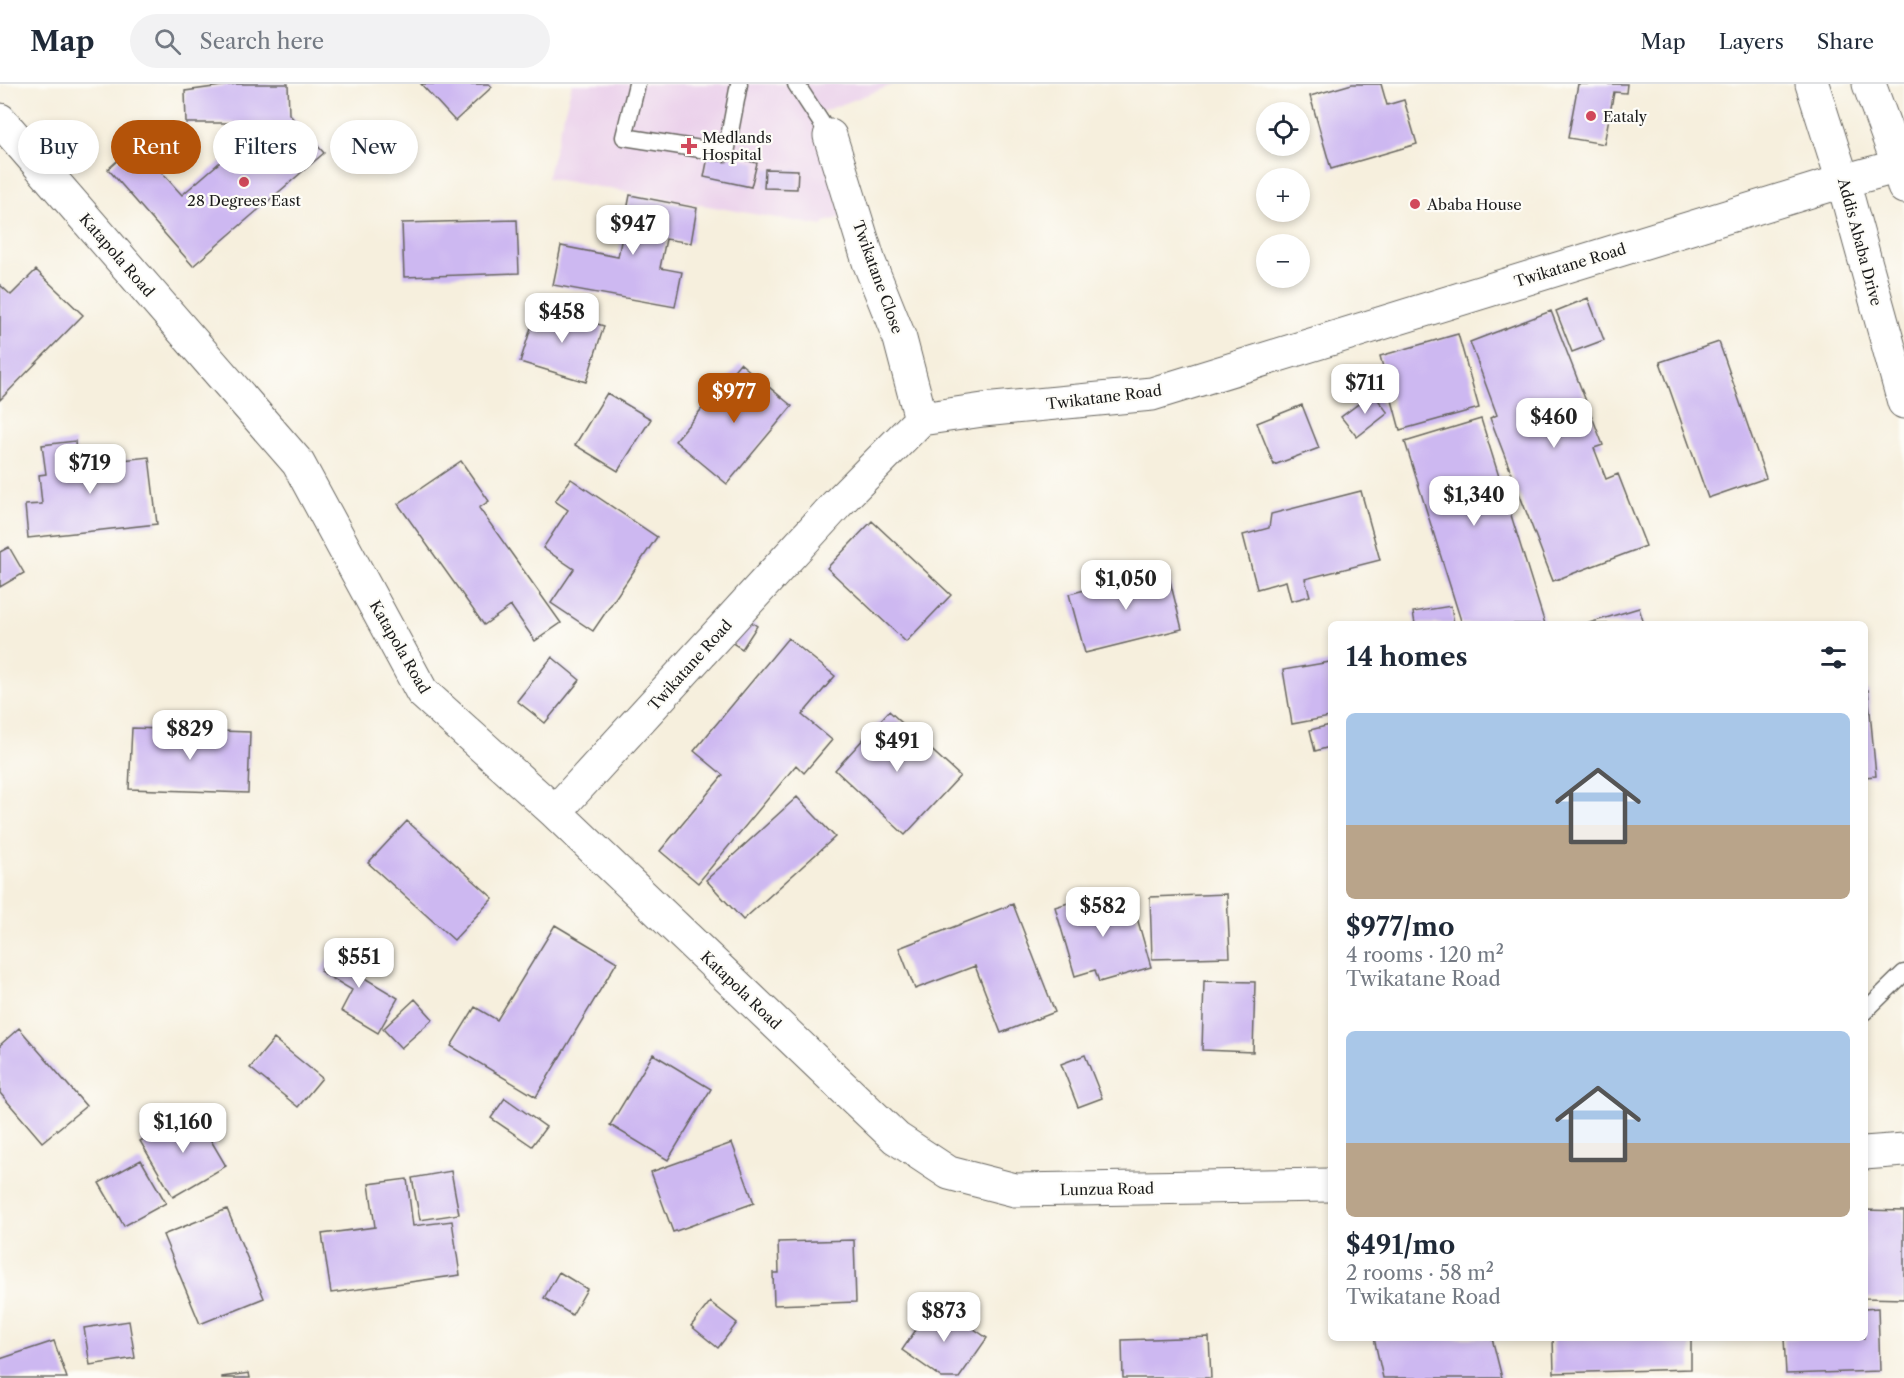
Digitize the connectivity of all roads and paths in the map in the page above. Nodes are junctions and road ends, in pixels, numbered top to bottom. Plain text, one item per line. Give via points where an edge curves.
1 (637, 84) edge
2 (739, 84) edge
3 (796, 84) edge
4 (1812, 84) edge
5 (1869, 84) edge
6 (0, 120) edge
7 (830, 136) joint
8 (1901, 176) edge
9 (1844, 181) junction
10 (1904, 402) edge
11 (921, 419) junction
12 (555, 812) junction
13 (1904, 973) edge
14 (1868, 1008) edge
15 (896, 1138) joint
16 (1904, 1150) edge
17 (1868, 1153) edge
18 (1328, 1185) edge

1 - 2 lane via 624,137 726,153
3 - 7 lane
4 - 9 street, Addis Ababa Drive
5 - 8 street
6 - 12 street, Katapola Road via 298,463 422,692
7 - 11 street, Twikatane Close via 869,262 900,339
8 - 9 street, Twikatane Road
9 - 10 street, Addis Ababa Drive
9 - 11 street, Twikatane Road via 1152,394
11 - 12 street, Twikatane Road via 836,505
12 - 15 street, Katapola Road
13 - 14 lane
15 - 18 street, Lunzua Road via 949,1173 1015,1191
16 - 17 street

